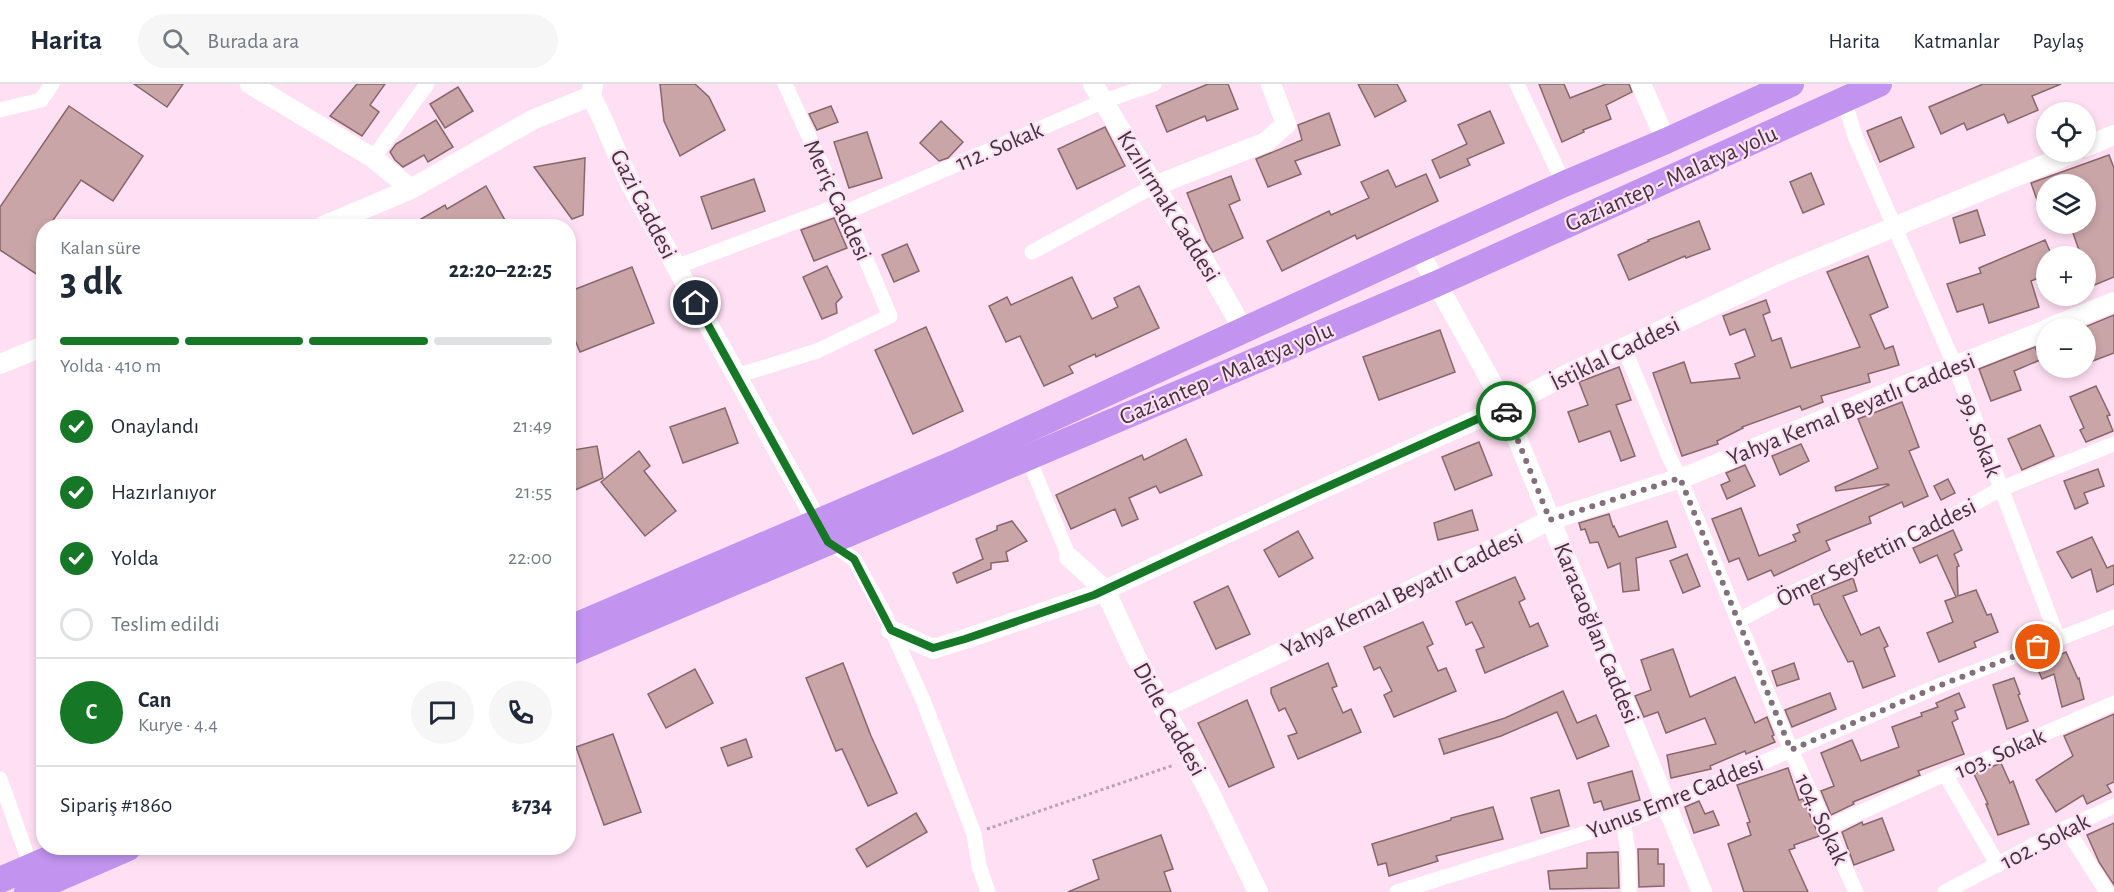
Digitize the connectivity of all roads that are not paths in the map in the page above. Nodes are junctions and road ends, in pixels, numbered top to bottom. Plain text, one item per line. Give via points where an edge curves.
1 (52, 84) edge
2 (250, 84) edge
3 (427, 84) edge
4 (785, 84) edge
5 (1093, 84) edge
6 (1154, 84) edge
7 (1271, 84) edge
8 (1517, 84) edge
9 (1641, 84) edge
10 (1791, 84) edge
11 (1880, 84) edge
12 (592, 90) edge
13 (1844, 100) junction
14 (1104, 101) junction
15 (0, 110) edge
16 (2114, 135) edge
17 (1666, 141) junction
18 (2096, 142) edge
19 (373, 158) junction
20 (2051, 162) edge
21 (1564, 184) junction
22 (1154, 186) junction
23 (411, 189) junction
24 (843, 209) junction
25 (340, 219) edge
26 (1894, 227) junction
27 (1418, 250) junction
28 (1032, 252) dead end
29 (676, 267) junction
30 (1436, 284) junction
31 (2114, 302) edge
32 (2074, 318) edge
33 (1243, 329) junction
34 (2036, 333) edge
35 (1624, 348) junction
36 (36, 349) edge
37 (0, 364) edge
38 (1954, 366) junction
39 (736, 376) junction
40 (1504, 407) junction
41 (2114, 444) edge
42 (1028, 457) junction
43 (1680, 478) junction
44 (2000, 489) junction
45 (1550, 520) junction
46 (823, 532) junction
47 (1069, 557) joint
48 (1105, 590) junction
49 (1739, 620) junction
50 (2110, 622) edge
51 (576, 626) edge
52 (891, 630) junction
53 (2058, 639) junction
54 (576, 649) edge
55 (2114, 703) edge
56 (1163, 708) junction
57 (1791, 750) junction
58 (1945, 774) junction
59 (0, 780) edge
60 (1666, 804) junction
61 (2114, 806) edge
62 (1623, 822) junction
63 (1826, 828) junction
64 (2066, 828) junction
65 (58, 855) edge
66 (112, 855) edge
67 (1998, 865) junction
68 (31, 867) junction
69 (0, 880) edge
70 (27, 892) edge
71 (988, 892) edge
72 (1258, 892) edge
73 (1397, 892) edge
74 (1629, 892) edge
75 (1702, 892) edge
76 (1856, 892) edge
77 (1945, 892) edge
78 (2107, 892) edge

1 - 15 street via 41,100
2 - 19 street
3 - 19 street
4 - 24 street, Meriç Caddesi
5 - 14 street, Kızılırmak Caddesi
6 - 14 street, 112. Sokak
7 - 22 street via 1286,124 1266,142
8 - 21 street
9 - 17 street
10 - 17 highway, Gaziantep - Malatya yolu
11 - 13 highway, Gaziantep - Malatya yolu
12 - 23 street
12 - 29 street, Gazi Caddesi via 630,183
13 - 26 street, 99. Sokak
13 - 30 highway, Gaziantep - Malatya yolu
14 - 22 street, Kızılırmak Caddesi
14 - 24 street, 112. Sokak
16 - 18 street
17 - 21 highway, Gaziantep - Malatya yolu
19 - 23 street
20 - 26 street, İstiklal Caddesi
21 - 27 highway, Gaziantep - Malatya yolu
22 - 28 street
22 - 33 street, Kızılırmak Caddesi via 1202,257
23 - 25 street
24 - 29 street, 112. Sokak
24 - 39 street, Meriç Caddesi via 890,316 817,351
26 - 35 street, İstiklal Caddesi via 1780,274
26 - 38 street, 99. Sokak
27 - 30 street, Karacaoğlan Caddesi
27 - 33 highway, Gaziantep - Malatya yolu
29 - 39 street, Gazi Caddesi
30 - 40 street, Karacaoğlan Caddesi
30 - 42 highway, Gaziantep - Malatya yolu
31 - 32 street, Yahya Kemal Beyatlı Caddesi
33 - 46 highway, Gaziantep - Malatya yolu via 956,462
34 - 38 street, Yahya Kemal Beyatlı Caddesi
35 - 40 street, İstiklal Caddesi
35 - 43 street, 104. Sokak
36 - 37 street
38 - 43 street, Yahya Kemal Beyatlı Caddesi
38 - 44 street, 99. Sokak
39 - 46 street, Gazi Caddesi
40 - 45 street, Karacaoğlan Caddesi
40 - 48 street, İstiklal Caddesi
41 - 44 street, Ömer Seyfettin Caddesi
42 - 46 highway, Gaziantep - Malatya yolu
42 - 47 street
43 - 45 street, Yahya Kemal Beyatlı Caddesi
43 - 49 street, 104. Sokak
44 - 49 street, Ömer Seyfettin Caddesi via 1942,522
44 - 53 street, 99. Sokak
45 - 56 street, Yahya Kemal Beyatlı Caddesi
45 - 60 street, Karacaoğlan Caddesi
46 - 51 highway, Gaziantep - Malatya yolu
46 - 52 street via 854,559
46 - 54 highway, Gaziantep - Malatya yolu
47 - 48 street, Dicle Caddesi
48 - 52 street, İstiklal Caddesi via 933,648
48 - 56 street, Dicle Caddesi
49 - 57 street, 104. Sokak
50 - 53 street, Yunus Emre Caddesi
52 - 71 street via 923,700 974,834
53 - 57 street, Yunus Emre Caddesi
55 - 58 street, 103. Sokak
56 - 72 street, Dicle Caddesi
57 - 60 street, Yunus Emre Caddesi
57 - 63 street, 104. Sokak
58 - 63 street
58 - 67 street, 103. Sokak
59 - 68 street
60 - 62 street, Yunus Emre Caddesi
60 - 75 street, Karacaoğlan Caddesi
61 - 64 street, 102. Sokak
62 - 73 street, Yunus Emre Caddesi
62 - 74 street
63 - 76 street, 104. Sokak
64 - 67 street, 102. Sokak
64 - 78 street
65 - 68 highway
66 - 70 highway
67 - 77 street, 102. Sokak
68 - 69 highway

